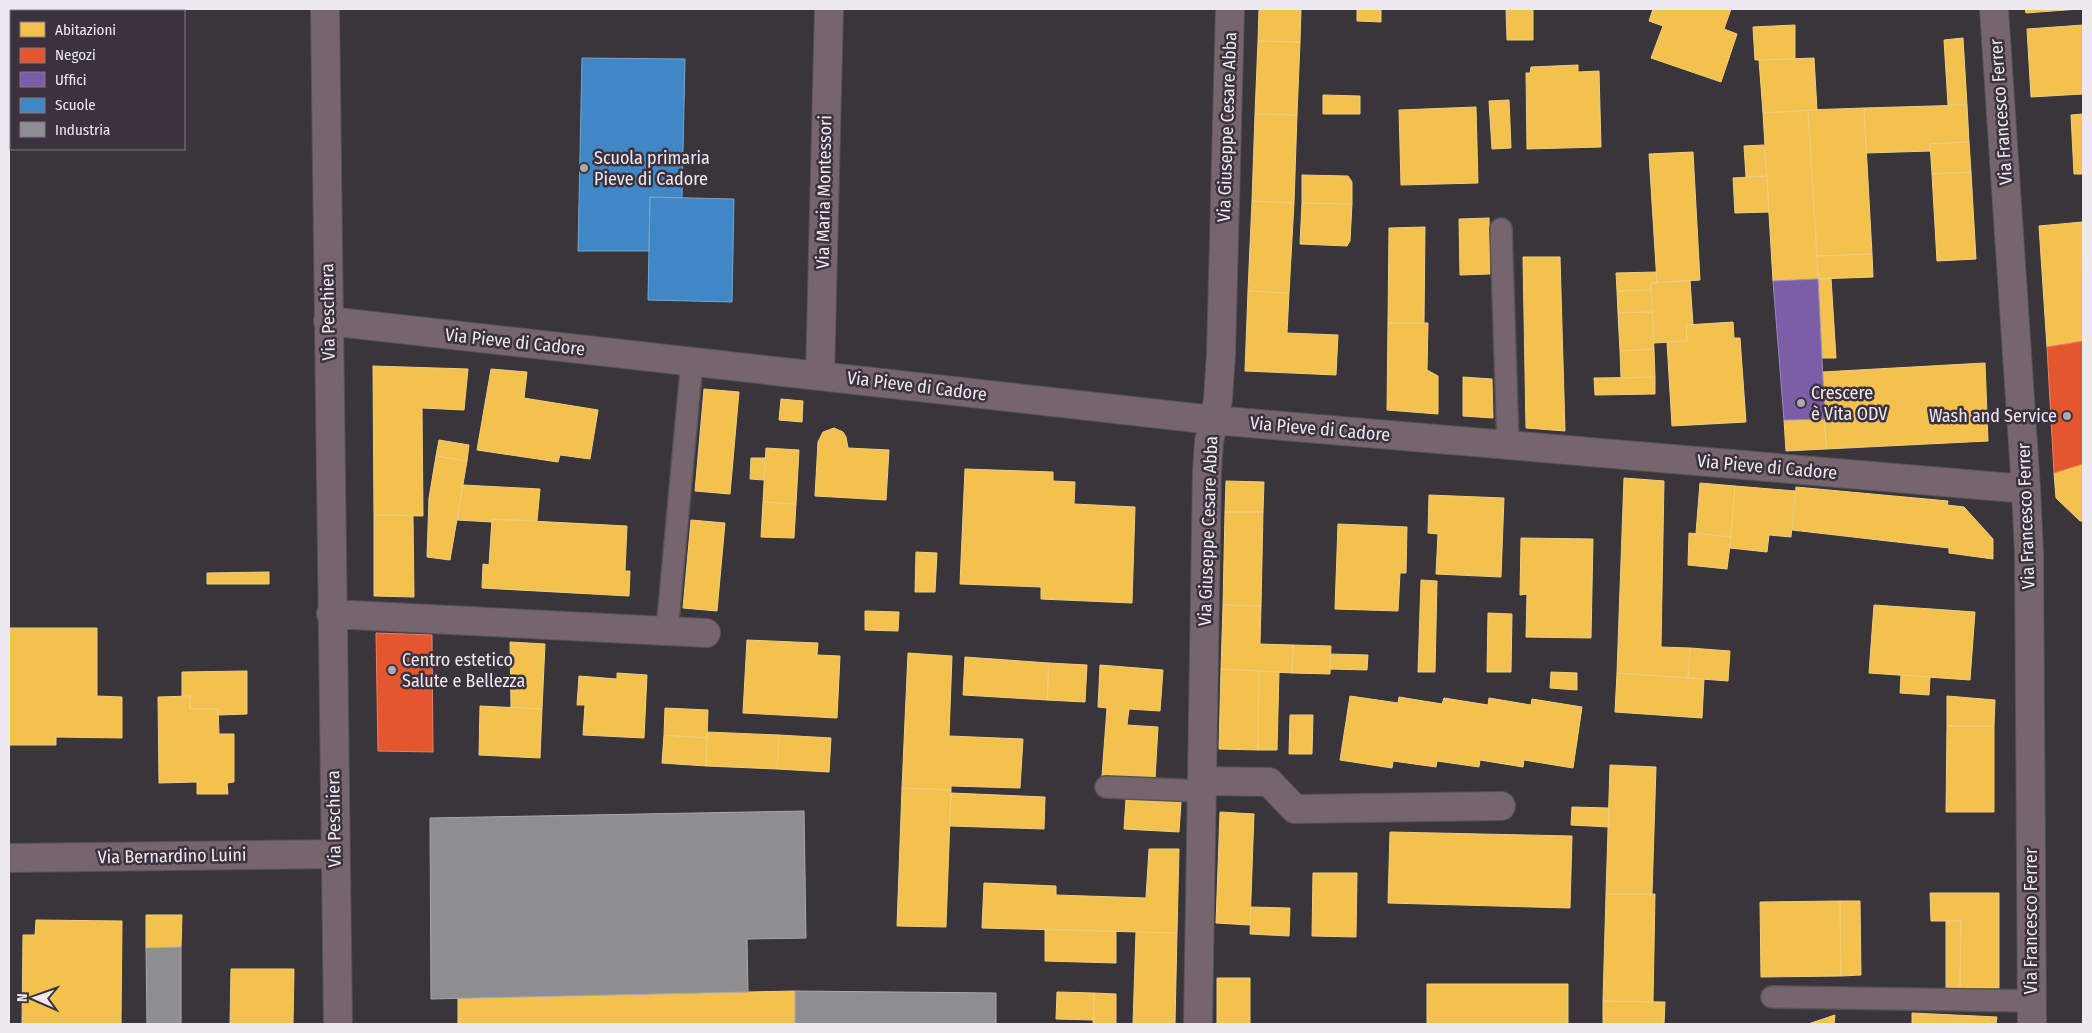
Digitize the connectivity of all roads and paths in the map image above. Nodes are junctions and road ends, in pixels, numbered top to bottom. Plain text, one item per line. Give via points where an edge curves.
1 (325, 9) edge
2 (829, 9) edge
3 (1230, 9) edge
4 (1994, 9) edge
5 (1501, 229) dead end
6 (328, 321) junction
7 (692, 361) junction
8 (820, 375) junction
9 (1213, 420) junction
10 (1508, 445) junction
11 (2026, 489) junction
12 (331, 614) junction
13 (667, 631) junction
14 (706, 633) dead end
15 (1202, 786) junction
16 (1106, 787) dead end
17 (1501, 806) dead end
18 (335, 854) junction
19 (9, 858) edge
20 (1772, 997) dead end
21 (2032, 1013) edge
22 (338, 1024) edge
23 (1198, 1024) edge

1 - 6 street, Via Peschiera
2 - 8 street, Via Maria Montessori
3 - 9 street, Via Giuseppe Cesare Abba via 1221,354
4 - 11 street, Via Francesco Ferrer
5 - 10 lane
6 - 7 street, Via Pieve di Cadore
6 - 12 street, Via Peschiera
7 - 8 street, Via Pieve di Cadore
7 - 13 lane
8 - 9 street, Via Pieve di Cadore
9 - 10 street, Via Pieve di Cadore
9 - 15 street, Via Giuseppe Cesare Abba via 1208,472
10 - 11 street, Via Pieve di Cadore
11 - 21 street, Via Francesco Ferrer
12 - 13 street
12 - 18 street, Via Peschiera
13 - 14 street
15 - 16 lane
15 - 17 street via 1269,782 1295,809
15 - 23 street, Via Giuseppe Cesare Abba
18 - 19 street, Via Bernardino Luini
18 - 22 street, Via Peschiera
20 - 21 lane

